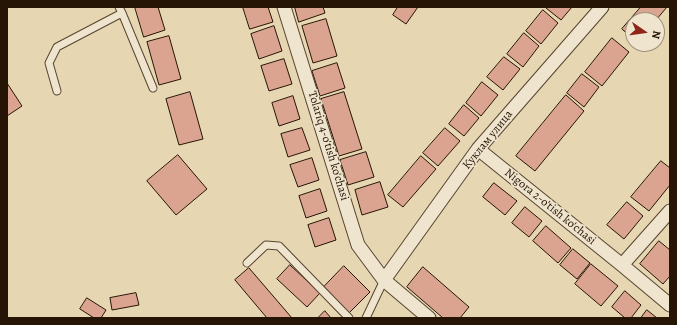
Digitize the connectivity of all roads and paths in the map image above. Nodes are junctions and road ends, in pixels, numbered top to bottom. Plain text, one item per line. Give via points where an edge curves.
1 (284, 7) edge
2 (602, 7) edge
3 (120, 10) edge
4 (153, 88) dead end
5 (57, 91) dead end
6 (478, 149) junction
7 (670, 211) edge
8 (247, 263) dead end
9 (622, 265) junction
10 (384, 280) junction
11 (670, 305) edge
12 (349, 318) edge
13 (366, 318) edge
14 (429, 318) edge

1 - 10 street, Tolariq 4-o'tish ko'chasi via 358,245
2 - 6 street, Куклам улица
3 - 4 lane
3 - 5 lane via 57,47 49,63
6 - 9 street, Nigora 2-o'tish ko'chasi
6 - 10 street, Куклам улица
7 - 9 street
8 - 12 lane via 266,246 279,246
9 - 11 street, Nigora 2-o'tish ko'chasi
10 - 13 lane
10 - 14 street, Tolariq 4-o'tish ko'chasi

